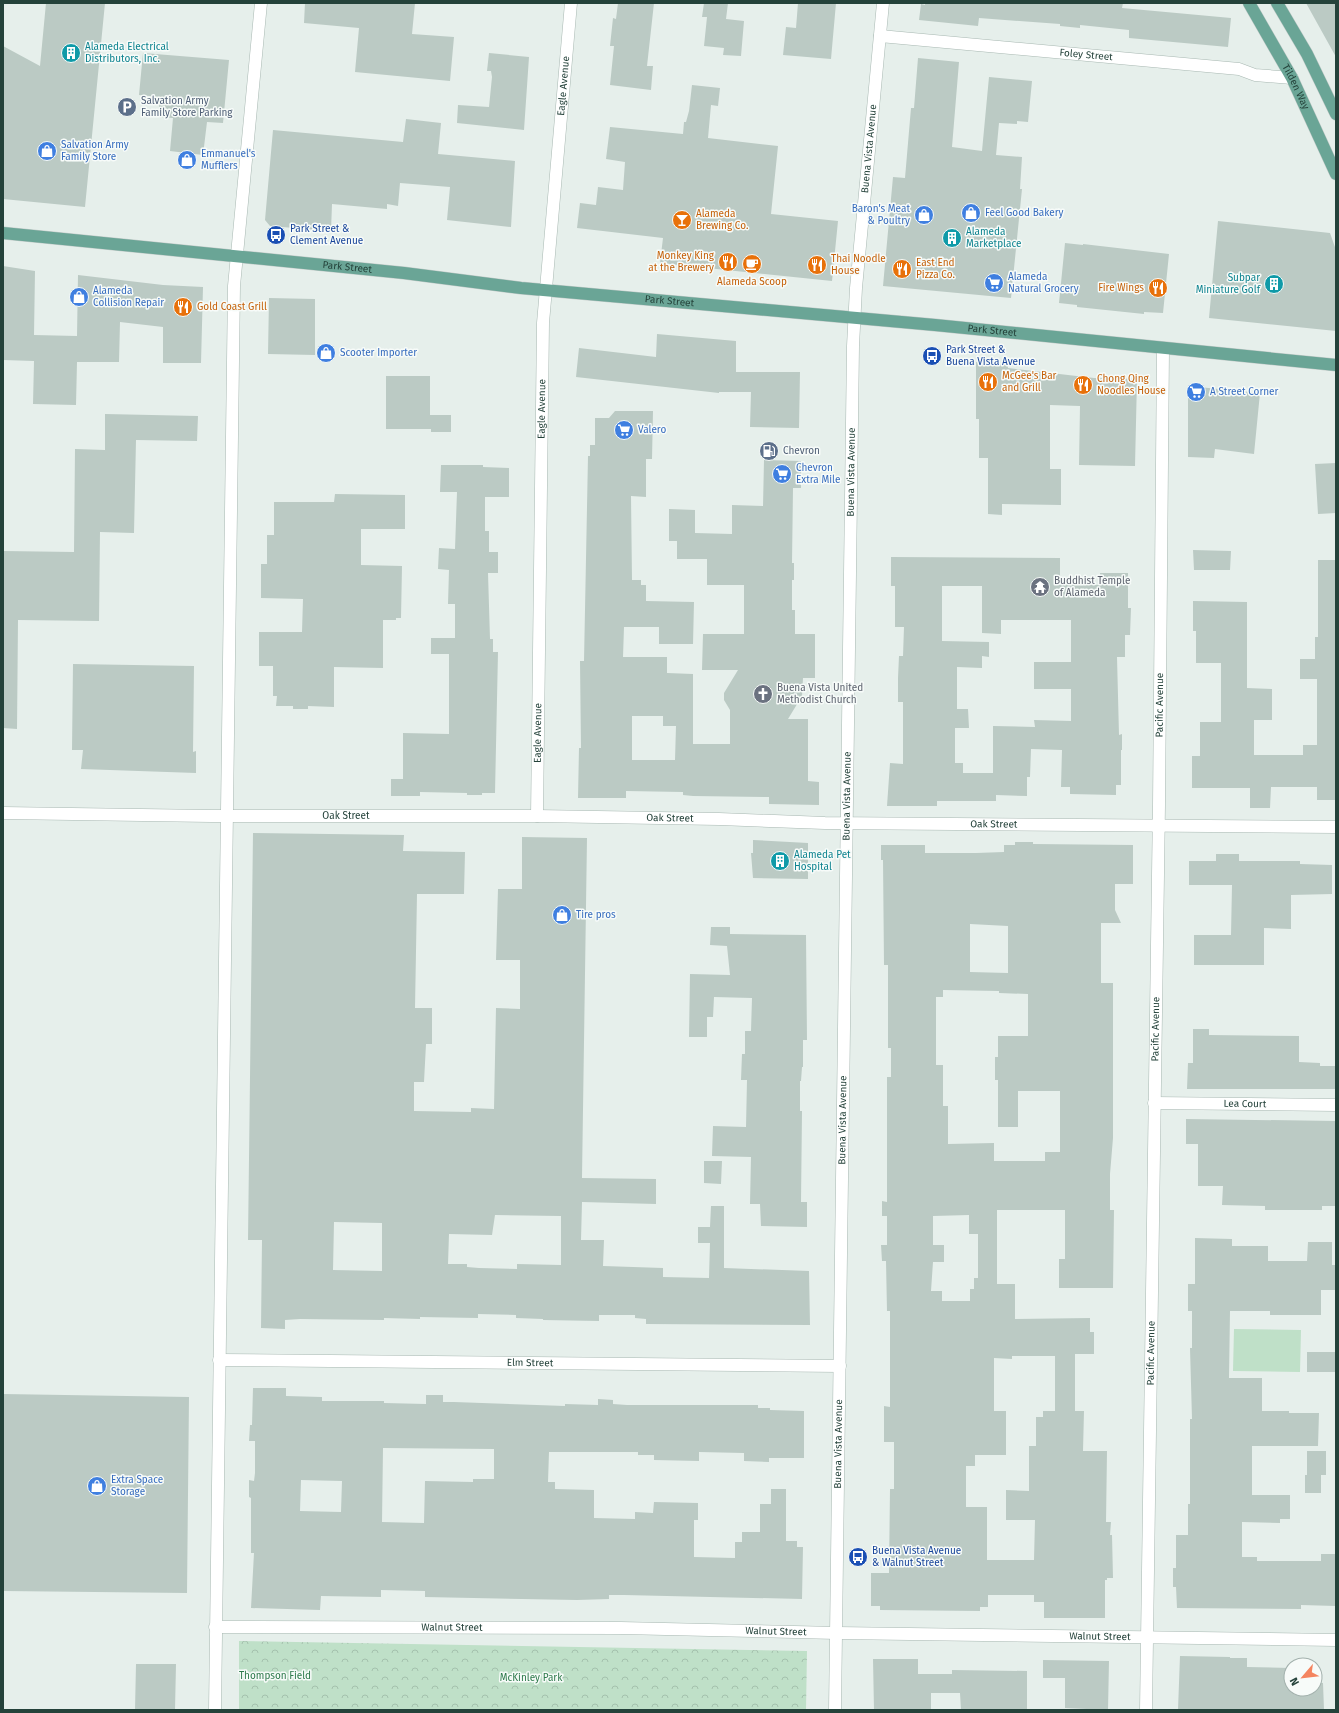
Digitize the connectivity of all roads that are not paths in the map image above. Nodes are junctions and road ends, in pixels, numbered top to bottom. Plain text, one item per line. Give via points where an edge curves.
1 (261, 3) edge
2 (571, 3) edge
3 (883, 3) edge
4 (1249, 3) edge
5 (1277, 3) edge
6 (880, 36) junction
7 (1292, 78) junction
8 (1336, 114) edge
9 (1336, 174) edge
10 (3, 233) edge
11 (237, 256) junction
12 (546, 290) junction
13 (854, 318) junction
14 (1163, 349) junction
15 (1336, 365) edge
16 (3, 813) edge
17 (226, 816) junction
18 (537, 816) junction
19 (847, 823) junction
20 (1158, 827) junction
21 (1336, 827) edge
22 (1154, 1103) junction
23 (1336, 1105) edge
24 (220, 1360) junction
25 (840, 1366) junction
26 (216, 1627) junction
27 (837, 1633) junction
28 (1147, 1638) junction
29 (1336, 1640) edge
30 (215, 1710) edge
31 (835, 1710) edge
32 (1146, 1710) edge

1 - 11 street
2 - 12 street, Eagle Avenue
3 - 6 street, Buena Vista Avenue
4 - 7 main road, Tilden Way
5 - 8 main road via 1307,54
6 - 7 street, Foley Street via 1239,69 1255,75
6 - 13 street, Buena Vista Avenue
7 - 9 main road, Tilden Way
10 - 11 main road, Park Street
11 - 12 main road, Park Street
11 - 17 street via 234,286 230,692
12 - 13 main road, Park Street
12 - 18 street, Eagle Avenue via 541,429
13 - 14 main road, Park Street
13 - 19 street, Buena Vista Avenue
14 - 15 main road, Park Street
14 - 20 street, Pacific Avenue
16 - 17 street, Oak Street
17 - 18 street, Oak Street
17 - 24 street
18 - 19 street, Oak Street
19 - 20 street, Oak Street
19 - 25 street, Buena Vista Avenue
20 - 21 street, Oak Street
20 - 22 street, Pacific Avenue
22 - 23 street, Lea Court
22 - 28 street, Pacific Avenue
24 - 25 street, Elm Street
24 - 26 street
25 - 27 street, Buena Vista Avenue
26 - 27 street, Walnut Street via 621,1628
26 - 30 street
27 - 28 street, Walnut Street
27 - 31 street, Buena Vista Avenue
28 - 29 street, Walnut Street
28 - 32 street, Pacific Avenue

